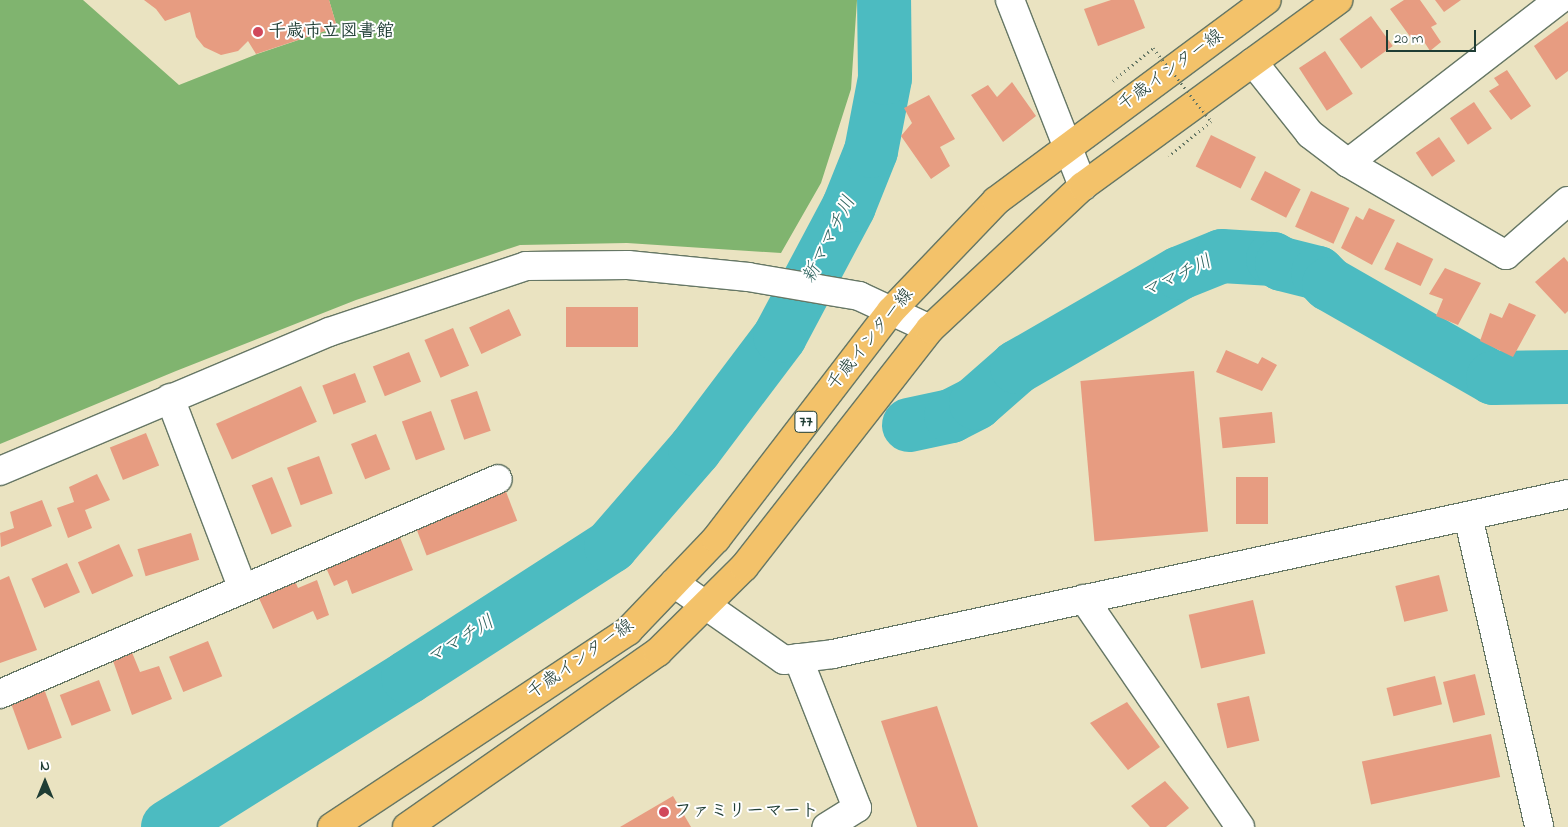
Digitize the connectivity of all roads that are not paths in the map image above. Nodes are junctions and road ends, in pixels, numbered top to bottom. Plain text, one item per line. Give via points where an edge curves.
1 (1010, 0) edge
2 (1267, 0) edge
3 (1338, 0) edge
4 (1559, 0) edge
5 (1253, 62) junction
6 (1066, 147) junction
7 (1348, 163) junction
8 (1083, 186) junction
9 (1568, 201) edge
10 (892, 311) junction
11 (930, 329) junction
12 (170, 398) junction
13 (0, 471) edge
14 (498, 479) dead end
15 (1568, 494) edge
16 (1468, 516) junction
17 (674, 583) junction
18 (243, 589) junction
19 (1084, 599) junction
20 (704, 606) junction
21 (798, 658) junction
22 (0, 694) edge
23 (332, 827) edge
24 (407, 827) edge
25 (826, 827) edge
26 (1240, 827) edge
27 (1539, 827) edge

1 - 6 street
2 - 6 main road, 千歳インター線 / 77
3 - 5 main road, 77
4 - 7 street
5 - 7 street via 1310,134
5 - 8 main road, 77
6 - 8 street
6 - 10 main road, 千歳インター線 / 77 via 996,201
7 - 9 street via 1506,255
8 - 11 main road, 77
10 - 11 street
10 - 12 street via 859,296 748,277 628,265 526,266 329,332
10 - 17 main road, 千歳インター線 / 77 via 716,539
11 - 20 main road, 77 via 744,567
12 - 13 street
12 - 18 street
14 - 18 street
15 - 16 street
16 - 19 street
16 - 27 street
17 - 20 street
17 - 23 main road, 千歳インター線 / 77 via 628,631
18 - 22 street
19 - 21 street via 833,654
19 - 26 street
20 - 21 street via 784,660
20 - 24 main road, 77 via 658,652
21 - 25 street via 857,808

